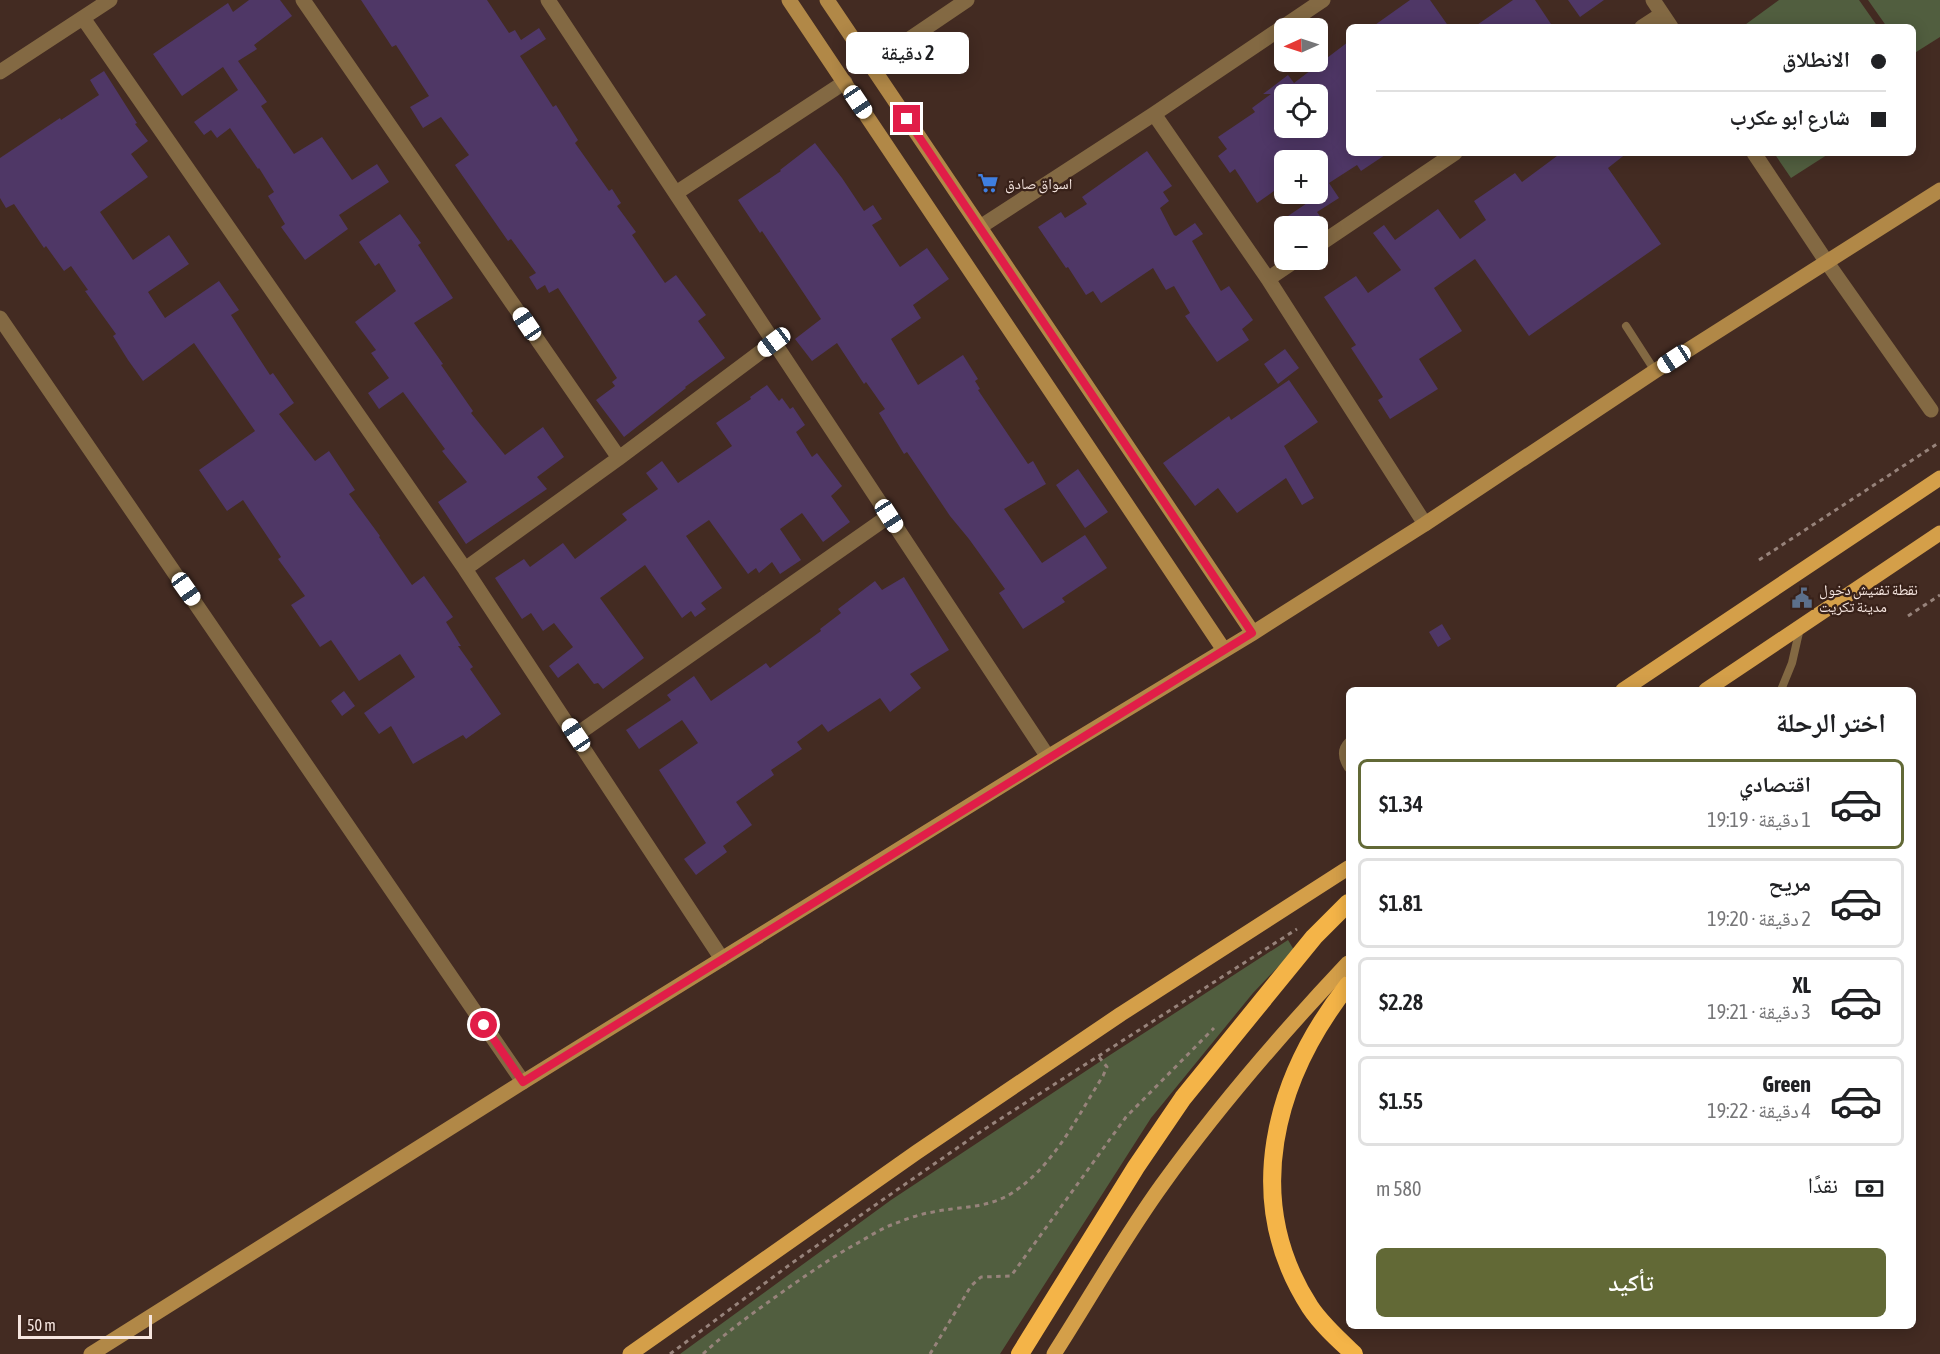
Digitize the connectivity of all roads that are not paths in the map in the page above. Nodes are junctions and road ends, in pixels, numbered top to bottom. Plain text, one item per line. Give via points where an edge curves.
1 (110, 0) edge
2 (303, 0) edge
3 (548, 0) edge
4 (789, 0) edge
5 (827, 0) edge
6 (967, 0) edge
7 (1323, 0) edge
8 (1653, 0) edge
9 (1662, 14) junction
10 (83, 18) junction
11 (1647, 24) edge
12 (1669, 24) edge
13 (871, 65) junction
14 (0, 72) edge
15 (845, 82) junction
16 (1154, 114) junction
17 (1451, 156) edge
18 (1756, 156) edge
19 (1940, 190) edge
20 (676, 194) junction
21 (980, 228) junction
22 (1328, 239) edge
23 (1826, 261) junction
24 (1281, 270) edge
25 (1268, 279) junction
26 (0, 318) edge
27 (1626, 326) dead end
28 (774, 342) junction
29 (1655, 371) junction
30 (1931, 410) dead end
31 (619, 458) junction
32 (1940, 478) edge
33 (889, 516) junction
34 (1425, 524) junction
35 (1940, 533) edge
36 (465, 569) junction
37 (1800, 627) junction
38 (1252, 633) junction
39 (1224, 650) junction
40 (1627, 687) edge
41 (1710, 687) edge
42 (1782, 687) edge
43 (576, 735) junction
44 (1346, 746) edge
45 (1048, 757) junction
46 (1346, 765) edge
47 (1346, 869) edge
48 (1346, 905) edge
49 (722, 959) junction
50 (1346, 965) edge
51 (1346, 988) edge
52 (523, 1082) junction
53 (91, 1354) edge
54 (630, 1354) edge
55 (1020, 1354) edge
56 (1054, 1354) edge
57 (1354, 1354) edge

1 - 10 street
2 - 31 street
3 - 20 street
4 - 15 street
5 - 13 street
6 - 13 street
7 - 16 street
8 - 9 street
9 - 11 street
9 - 12 street
10 - 14 street
10 - 36 street
13 - 21 street
15 - 20 street
15 - 39 street
16 - 21 street
16 - 25 street
17 - 22 street
18 - 23 street
19 - 23 street
20 - 28 street
21 - 38 street
23 - 29 street
23 - 30 street
24 - 25 street
25 - 34 street
26 - 52 street
27 - 29 lane
28 - 31 street
28 - 33 street
29 - 34 street
31 - 36 street
32 - 40 main road
33 - 43 street
33 - 45 street
34 - 38 street
35 - 37 main road
36 - 43 street
37 - 41 main road
37 - 42 lane
38 - 39 street
39 - 45 street
43 - 49 street
44 - 46 lane
45 - 49 street
47 - 54 main road via 926,1145
48 - 55 highway via 1314,937 1183,1098
49 - 52 street
50 - 56 main road via 1245,1079 1161,1186
51 - 57 highway via 1322,1021 1290,1085 1274,1143 1272,1203 1277,1231 1298,1287 1311,1309
52 - 53 street

